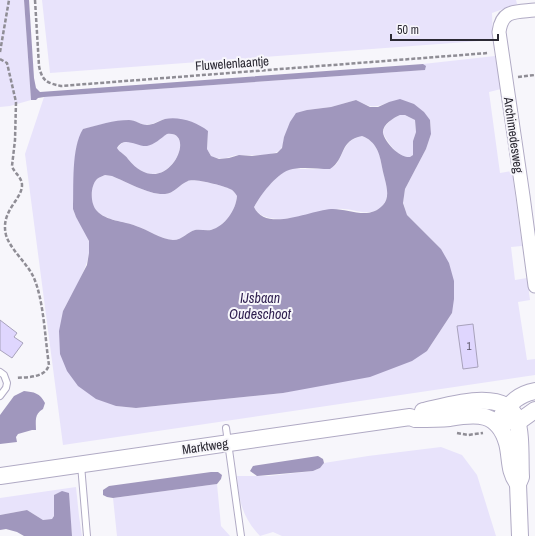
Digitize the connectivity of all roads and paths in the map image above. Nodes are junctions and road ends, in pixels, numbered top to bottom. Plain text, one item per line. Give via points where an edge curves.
1 (8, 0) edge
2 (35, 0) edge
3 (534, 7) edge
4 (0, 52) edge
5 (502, 52) junction
6 (0, 58) edge
7 (529, 195) edge
8 (535, 286) edge
9 (0, 372) edge
10 (7, 380) junction
11 (535, 391) edge
12 (0, 396) edge
13 (508, 407) junction
14 (535, 410) edge
15 (410, 417) junction
16 (517, 420) junction
17 (456, 426) dead end
18 (491, 428) junction
19 (226, 435) junction
20 (81, 464) junction
21 (0, 476) edge
22 (518, 484) junction
23 (87, 536) edge
24 (241, 536) edge
25 (520, 536) edge

1 - 4 path
2 - 5 path, Fluwelenlaantje via 41,75 49,83 61,86
3 - 5 street, Archimedesweg via 511,12 501,22 499,32
5 - 7 street, Archimedesweg
6 - 10 path via 7,63 16,102 12,166 22,184 8,211 5,221 6,234 8,241 28,268 40,296 49,366 42,375
7 - 8 street, Archimedesweg
9 - 10 lane
10 - 12 lane via 7,386
11 - 13 street via 524,394
13 - 15 street, Marktweg via 483,400 415,412
13 - 16 street
13 - 18 street
14 - 16 street via 523,419
15 - 18 street, Marktweg via 416,419 481,415 489,418
15 - 19 street, Marktweg
16 - 18 street
16 - 22 street via 521,477
17 - 18 path via 457,433 468,435
18 - 22 street via 501,428 507,443 512,477
19 - 20 street, Marktweg
19 - 24 lane
20 - 21 street, Marktweg
20 - 23 lane
22 - 25 street

